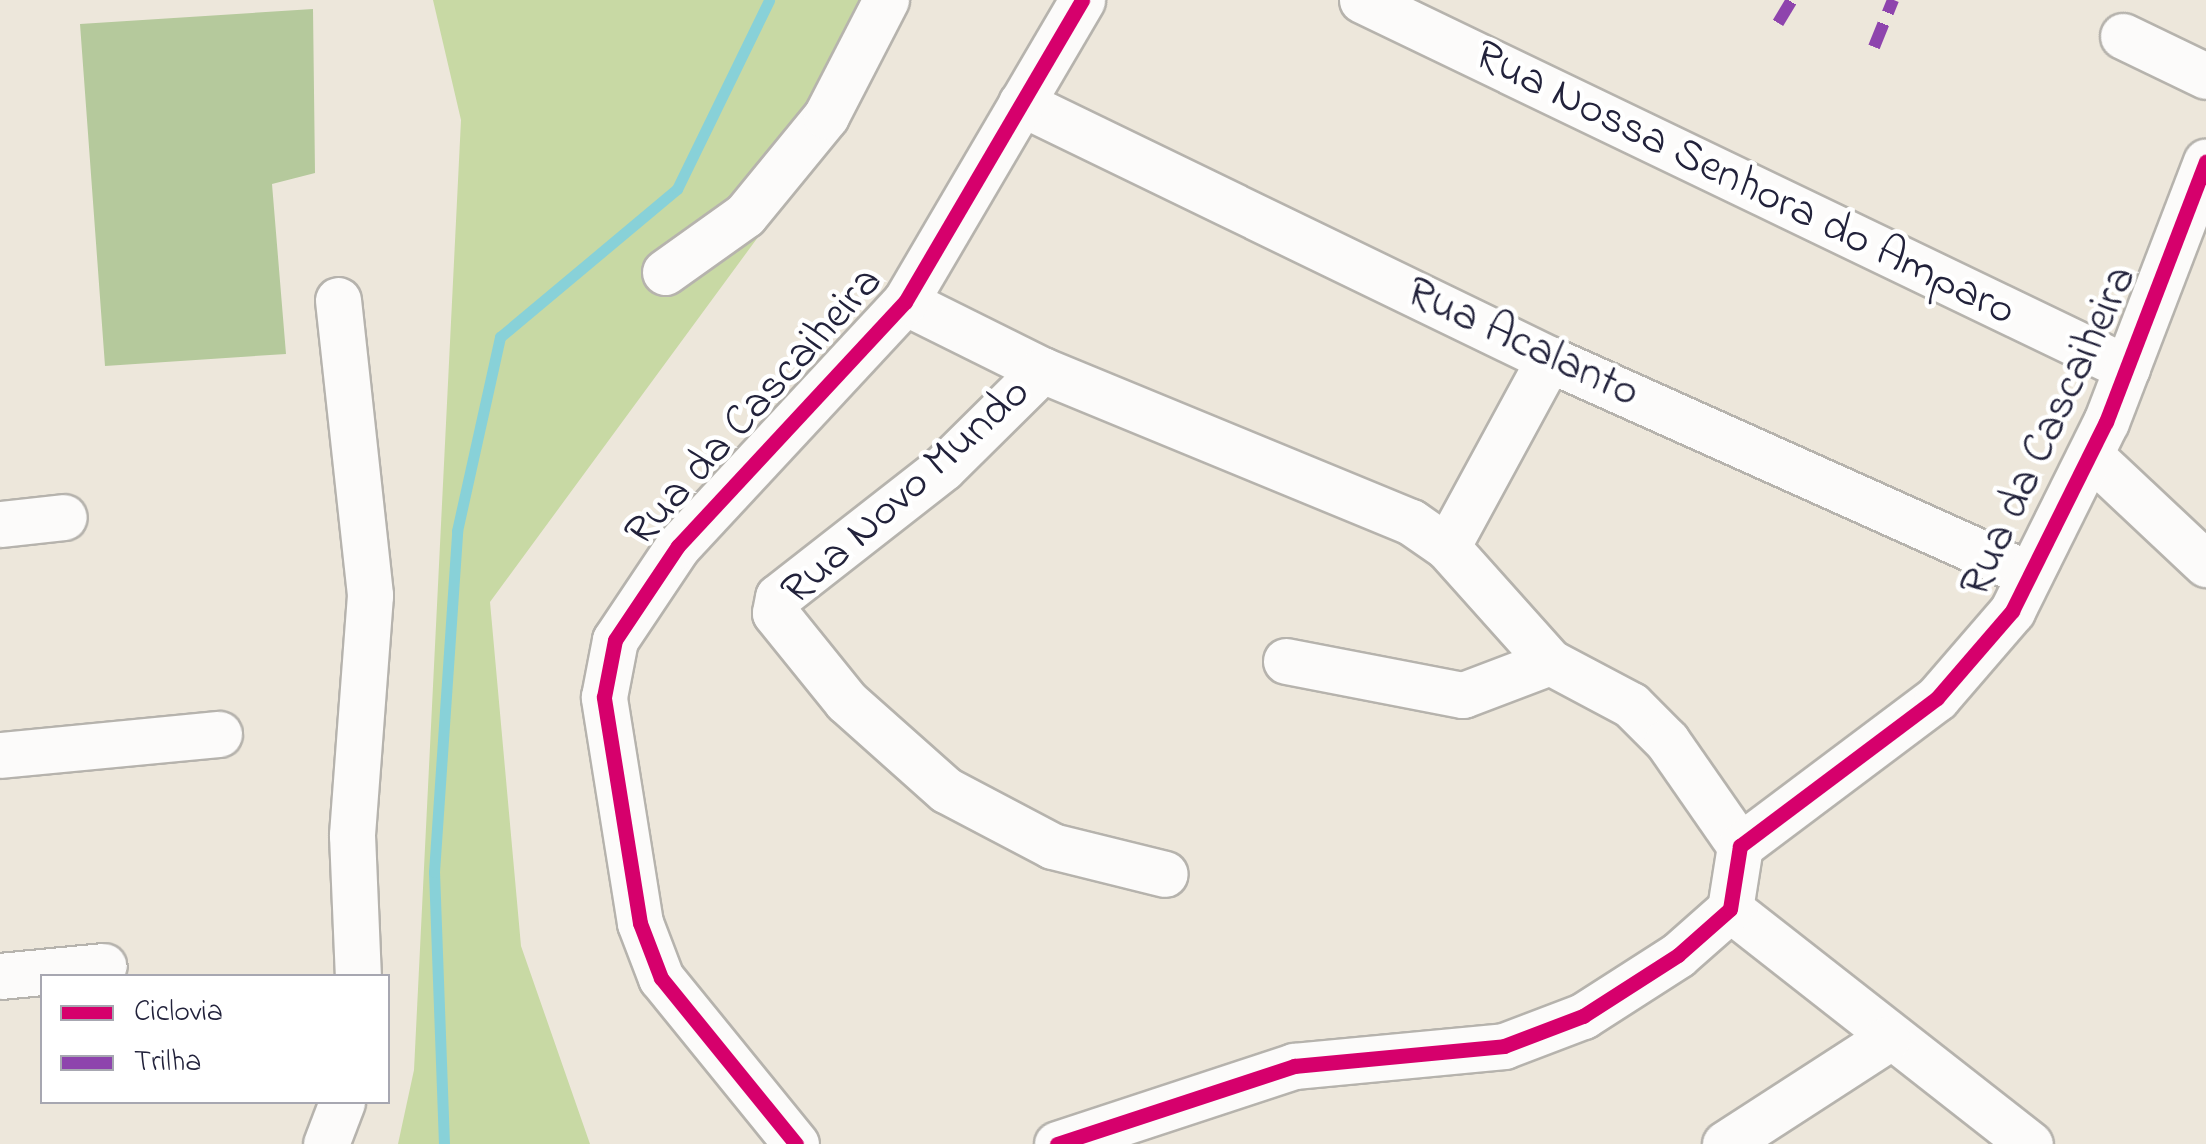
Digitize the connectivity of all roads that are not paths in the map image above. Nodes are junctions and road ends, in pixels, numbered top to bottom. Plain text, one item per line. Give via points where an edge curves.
1 (886, 0) edge
2 (1082, 0) edge
3 (1362, 0) edge
4 (2123, 36) dead end
5 (2206, 76) edge
6 (1020, 103) junction
7 (2206, 162) edge
8 (2194, 254) edge
9 (665, 272) dead end
10 (338, 300) dead end
11 (904, 302) junction
12 (1549, 359) junction
13 (2127, 368) junction
14 (1042, 370) junction
15 (2091, 456) junction
16 (64, 518) dead end
17 (0, 524) edge
18 (1447, 547) junction
19 (2206, 564) edge
20 (2028, 574) junction
21 (1286, 661) dead end
22 (1550, 662) junction
23 (219, 734) dead end
24 (0, 755) edge
25 (1740, 846) junction
26 (1165, 874) dead end
27 (1730, 909) junction
28 (104, 966) dead end
29 (358, 974) edge
30 (0, 976) edge
31 (1887, 1038) junction
32 (341, 1104) edge
33 (326, 1144) edge
34 (796, 1144) edge
35 (1057, 1144) edge
36 (1725, 1144) edge
37 (2030, 1144) edge

1 - 9 street via 826,116 745,215
2 - 6 street, Rua da Cascaiheira
3 - 13 street, Rua Nossa Senhora do Amparo
4 - 5 street
6 - 11 street, Rua da Cascaiheira
6 - 12 street, Rua Acalanto
7 - 8 street, Rua da Cascaiheira
8 - 13 street, Rua da Cascaiheira
10 - 29 street via 370,595 352,835
11 - 14 street
11 - 34 street, Rua da Cascaiheira via 641,594 615,640 604,697 640,923 661,978
12 - 18 street
12 - 20 street, Rua Acalanto
13 - 15 street, Rua da Cascaiheira
14 - 18 street via 1369,501
14 - 26 street, Rua Novo Mundo via 943,468 778,597 774,613 846,700 946,790 1052,846
15 - 19 street
15 - 20 street, Rua da Cascaiheira
16 - 17 street
18 - 22 street
20 - 25 street, Rua da Cascaiheira via 2012,611 1937,698
21 - 22 street via 1464,695
22 - 25 street via 1631,705 1668,740
23 - 24 street
25 - 27 street
27 - 31 street
27 - 35 street via 1583,1016 1504,1046 1294,1066
28 - 30 street
31 - 36 street
31 - 37 street
32 - 33 street

